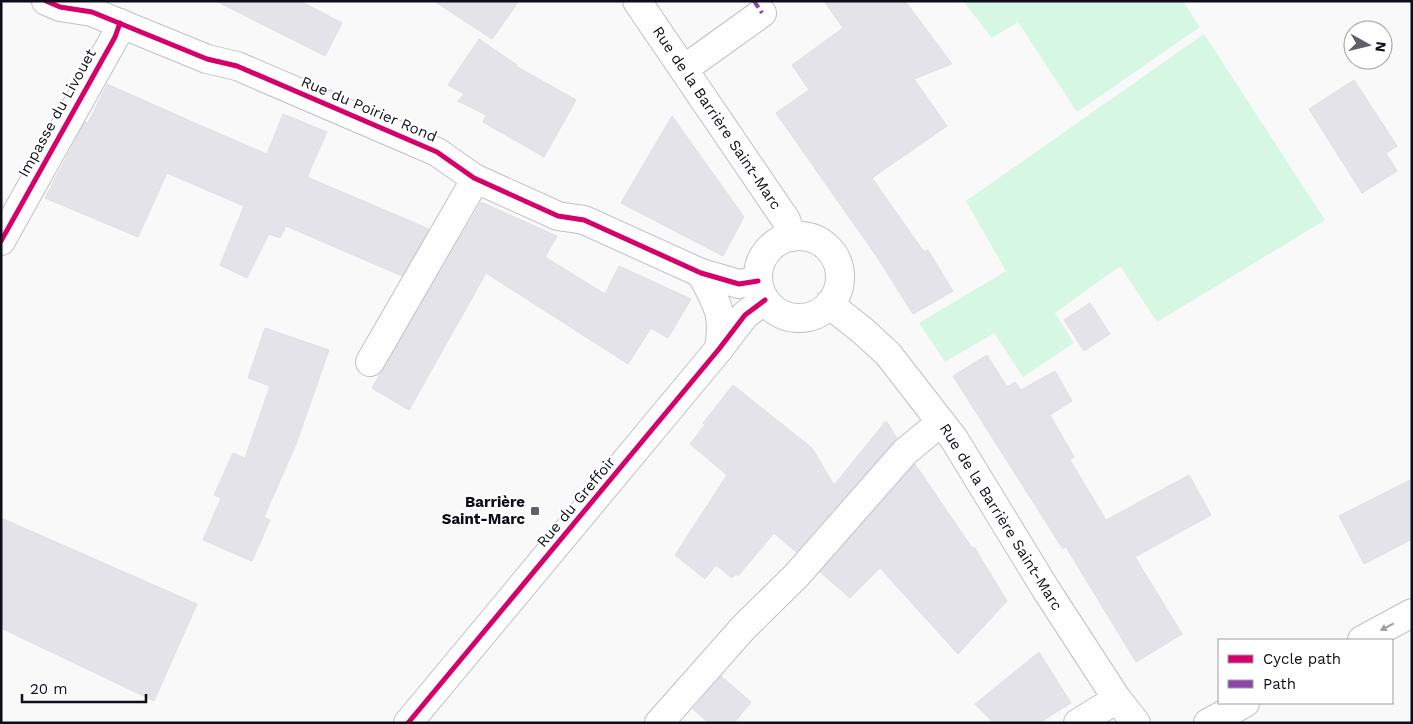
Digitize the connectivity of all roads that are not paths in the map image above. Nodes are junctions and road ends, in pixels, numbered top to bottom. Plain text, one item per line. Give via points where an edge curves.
1 (46, 1) edge
2 (637, 1) edge
3 (762, 13) dead end
4 (120, 23) junction
5 (684, 69) junction
6 (474, 178) junction
7 (792, 237) junction
8 (1, 241) edge
9 (701, 274) junction
10 (762, 290) junction
11 (829, 304) junction
12 (719, 349) junction
13 (370, 362) dead end
14 (941, 422) junction
15 (1412, 613) edge
16 (1364, 639) edge
17 (1117, 699) junction
18 (1243, 704) edge
19 (408, 723) edge
20 (659, 723) edge
21 (1078, 723) edge
22 (1136, 723) edge
23 (1208, 723) edge

1 - 4 street, Rue du Poirier Rond via 60,7 92,12
2 - 5 street, Rue de la Barrière Saint-Marc
3 - 5 street
4 - 6 street, Rue du Poirier Rond via 207,59 237,66 436,152
4 - 8 street, Impasse du Livouet
5 - 7 street, Rue de la Barrière Saint-Marc via 786,220
6 - 9 street, Rue du Poirier Rond via 558,216 584,220
6 - 13 street
7 - 10 street via 781,240 763,257 759,269
7 - 11 street via 817,240 835,257 839,282
9 - 10 street, Rue du Poirier Rond
9 - 12 street via 720,309 722,330
10 - 11 street via 773,309 796,318 808,317
10 - 12 street, Rue du Greffoir
11 - 14 street, Rue de la Barrière Saint-Marc via 888,354
12 - 19 street, Rue du Greffoir
14 - 17 street, Rue de la Barrière Saint-Marc
14 - 20 street via 905,452 796,576 744,628
15 -> 16 street
17 - 21 street
17 - 22 street, Rue de la Barrière Saint-Marc
18 - 23 street

